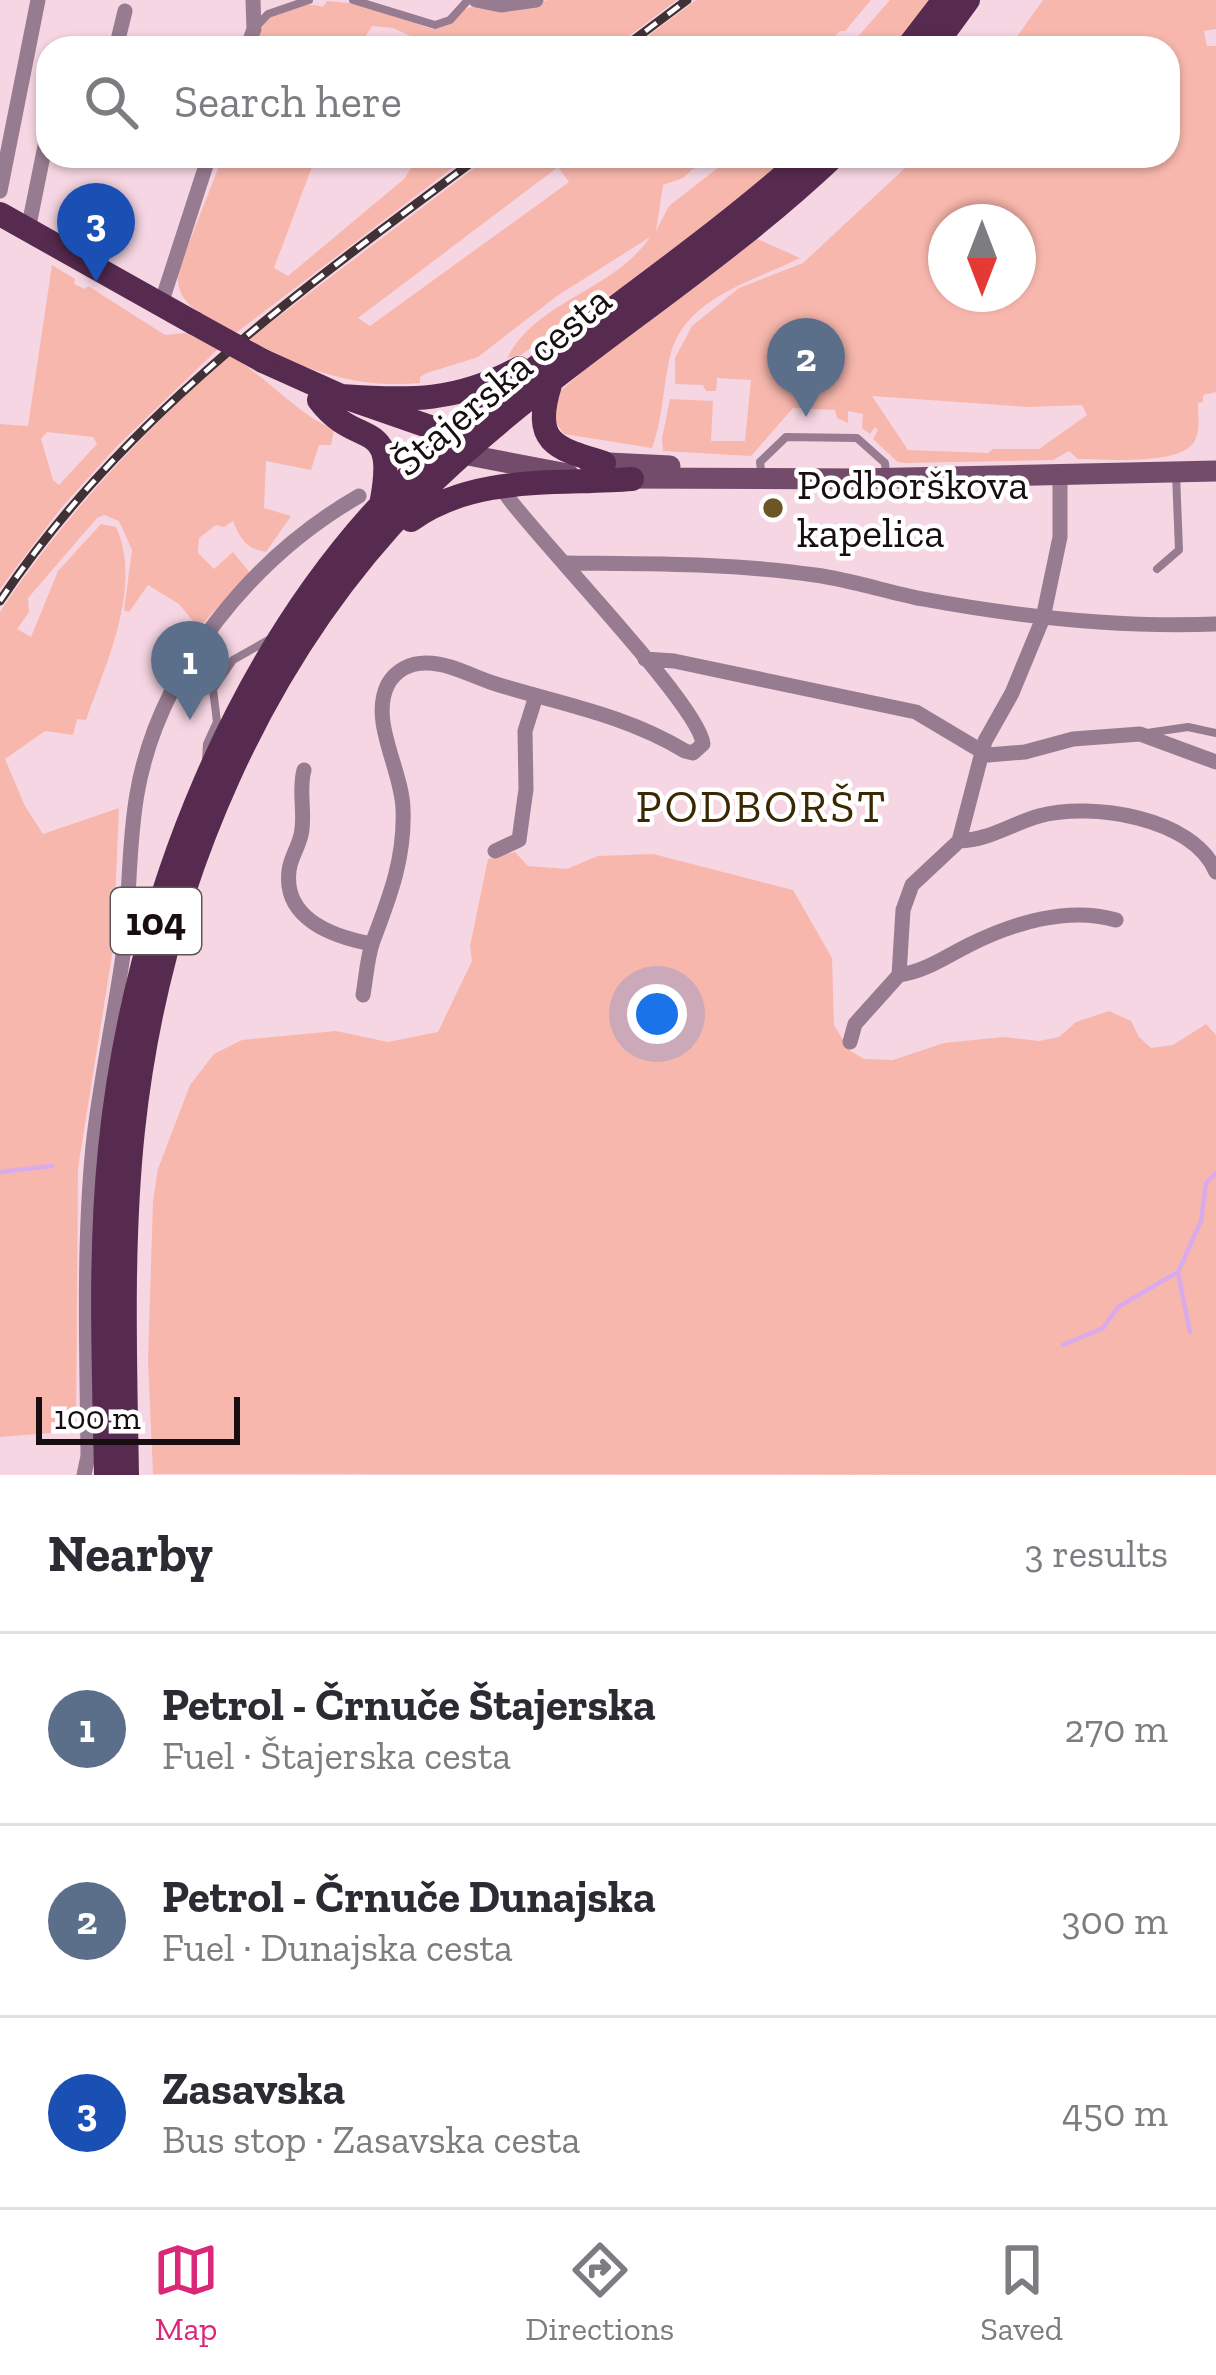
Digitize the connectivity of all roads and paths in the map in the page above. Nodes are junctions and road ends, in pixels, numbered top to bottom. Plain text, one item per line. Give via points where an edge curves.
1 (38, 0) edge
2 (254, 0) edge
3 (309, 0) edge
4 (353, 0) edge
5 (472, 0) edge
6 (536, 0) edge
7 (944, 0) edge
8 (968, 0) edge
9 (125, 11) dead end
10 (254, 29) junction
11 (119, 36) edge
12 (251, 36) edge
13 (917, 36) edge
14 (942, 36) edge
15 (41, 168) edge
16 (205, 168) edge
17 (791, 168) edge
18 (820, 168) edge
19 (0, 191) edge
20 (0, 214) edge
21 (28, 230) junction
22 (161, 304) junction
23 (579, 336) junction
24 (550, 383) junction
25 (330, 398) junction
26 (458, 445) junction
27 (604, 463) junction
28 (760, 470) junction
29 (1216, 471) edge
30 (1176, 473) junction
31 (886, 476) junction
32 (1060, 476) junction
33 (632, 479) junction
34 (508, 496) dead end
35 (370, 501) junction
36 (380, 542) junction
37 (567, 562) junction
38 (1157, 568) dead end
39 (1043, 618) junction
40 (1216, 624) edge
41 (289, 629) junction
42 (645, 659) junction
43 (536, 696) junction
44 (1216, 733) edge
45 (1140, 734) junction
46 (982, 752) junction
47 (1216, 762) edge
48 (304, 770) dead end
49 (205, 778) junction
50 (959, 841) junction
51 (495, 851) dead end
52 (1216, 872) edge
53 (1117, 920) dead end
54 (372, 944) junction
55 (899, 975) junction
56 (363, 995) dead end
57 (850, 1042) dead end
58 (84, 1475) edge
59 (106, 1475) edge
60 (127, 1475) edge

1 - 19 street
2 - 10 street
3 - 10 lane via 268,14
4 - 5 lane via 435,25
5 - 6 street
7 - 13 main road
8 - 14 main road
9 - 11 street
10 - 12 street
15 - 21 street
16 - 22 street
17 - 23 main road, Štajerska cesta / 104
18 - 24 main road, Štajerska cesta / 104
20 - 21 main road
21 - 22 main road
22 - 25 main road, bridge
23 - 25 main road via 468,392
23 - 26 main road, Štajerska cesta / 104
24 - 26 main road, Štajerska cesta / 104
24 - 27 main road via 542,412 547,436
25 - 26 main road
25 - 35 main road via 332,417 382,446 387,463
26 - 27 main road
26 - 33 main road via 578,476
26 - 35 main road, Štajerska cesta / 104
26 - 36 main road, Štajerska cesta / 104
27 - 28 main road
28 - 31 main road
28 - 31 lane via 786,437 857,437 885,464
29 - 30 main road
30 - 32 main road
30 - 38 lane via 1179,550
31 - 32 main road
31 - 33 main road
32 - 39 street via 1060,537
33 - 36 main road via 464,491
34 - 37 street
35 - 41 main road, Štajerska cesta / 104
35 - 58 street via 282,554 218,620 163,713 137,789 124,948 92,1150
36 - 60 main road, Štajerska cesta / 104 via 293,659 228,776 160,978 130,1179
37 - 39 street via 740,565
37 - 42 street
39 - 40 street
39 - 46 street
41 - 49 main road, Štajerska cesta / 104
41 - 49 lane via 233,660 213,689 217,722
42 - 43 street via 704,738 699,750
42 - 46 street via 893,706
43 - 51 street via 525,731 519,840
43 - 54 street via 425,663 390,679 383,718 404,839 397,883
44 - 45 lane via 1188,727
45 - 46 street
45 - 47 street
46 - 50 street
48 - 54 street via 302,832 288,875 292,898 318,927
49 - 59 main road, Štajerska cesta / 104 via 146,951 118,1081 105,1225
50 - 52 street via 1061,812 1128,815 1184,837
50 - 55 street via 912,885
53 - 55 street via 1079,915 1023,923
54 - 56 street
55 - 57 street

